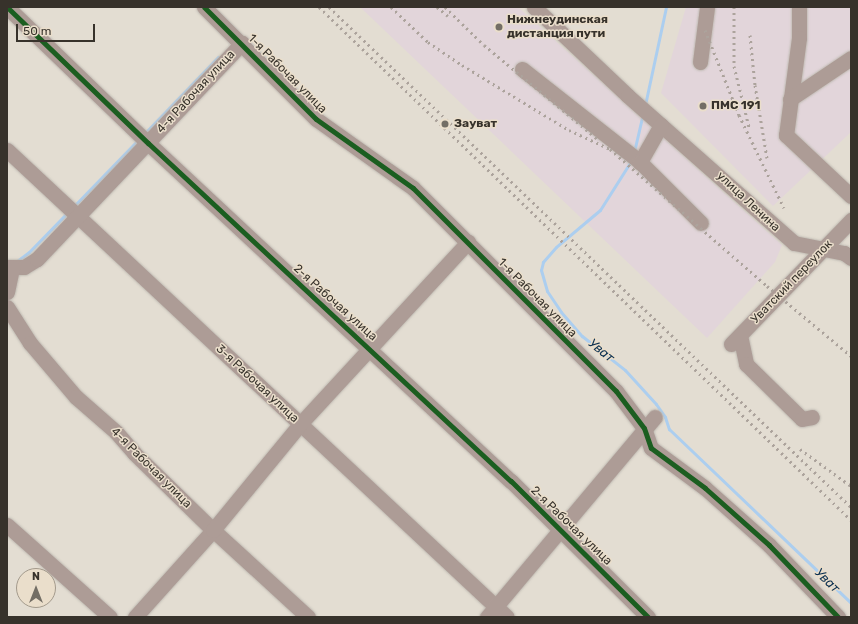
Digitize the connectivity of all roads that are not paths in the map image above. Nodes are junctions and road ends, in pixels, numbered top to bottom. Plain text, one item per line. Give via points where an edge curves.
1 (7, 7) edge
2 (204, 7) edge
3 (534, 7) edge
4 (708, 7) edge
5 (799, 7) edge
6 (242, 43) junction
7 (851, 58) edge
8 (700, 62) dead end
9 (522, 69) dead end
10 (790, 99) junction
11 (659, 123) junction
12 (148, 143) junction
13 (7, 150) edge
14 (640, 162) junction
15 (851, 196) edge
16 (77, 217) junction
17 (851, 220) edge
18 (701, 223) dead end
19 (468, 242) junction
20 (824, 250) junction
21 (851, 258) edge
22 (8, 270) edge
23 (7, 292) edge
24 (7, 307) edge
25 (370, 348) junction
26 (812, 417) dead end
27 (655, 418) dead end
28 (300, 424) junction
29 (644, 428) junction
30 (7, 525) edge
31 (559, 528) junction
32 (213, 530) junction
33 (497, 614) edge
34 (110, 617) edge
35 (135, 617) edge
36 (308, 617) edge
37 (648, 617) edge
38 (838, 617) edge

1 - 12 street, 2-я Рабочая улица
2 - 6 street, 1-я Рабочая улица
3 - 11 street, улица Ленина
4 - 8 street
5 - 10 street via 799,38
6 - 12 street, 4-я Рабочая улица
6 - 19 street, 1-я Рабочая улица via 316,119 413,188
7 - 10 street
9 - 14 street
10 - 15 street via 786,135
11 - 14 street
11 - 20 street, улица Ленина via 794,243
12 - 16 street, 4-я Рабочая улица
12 - 25 street, 2-я Рабочая улица
13 - 16 street, 3-я Рабочая улица
14 - 18 street
16 - 22 street, 4-я Рабочая улица via 37,259 24,267
16 - 28 street, 3-я Рабочая улица
17 - 20 street, Уватский переулок
19 - 25 street
19 - 29 street, 1-я Рабочая улица via 616,391
20 - 21 street, улица Ленина via 844,253
20 - 26 street, Уватский переулок via 736,339 746,364 802,419
22 - 23 street, 4-я Рабочая улица
24 - 32 street, 4-я Рабочая улица via 30,343 76,397 116,432
25 - 28 street
25 - 31 street, 2-я Рабочая улица
27 - 29 street
28 - 32 street
28 - 33 street, 3-я Рабочая улица
29 - 31 street
29 - 38 street, 1-я Рабочая улица via 651,448 705,488 769,545
30 - 34 street
31 - 33 street
31 - 37 street, 2-я Рабочая улица
32 - 35 street
32 - 36 street, 4-я Рабочая улица

